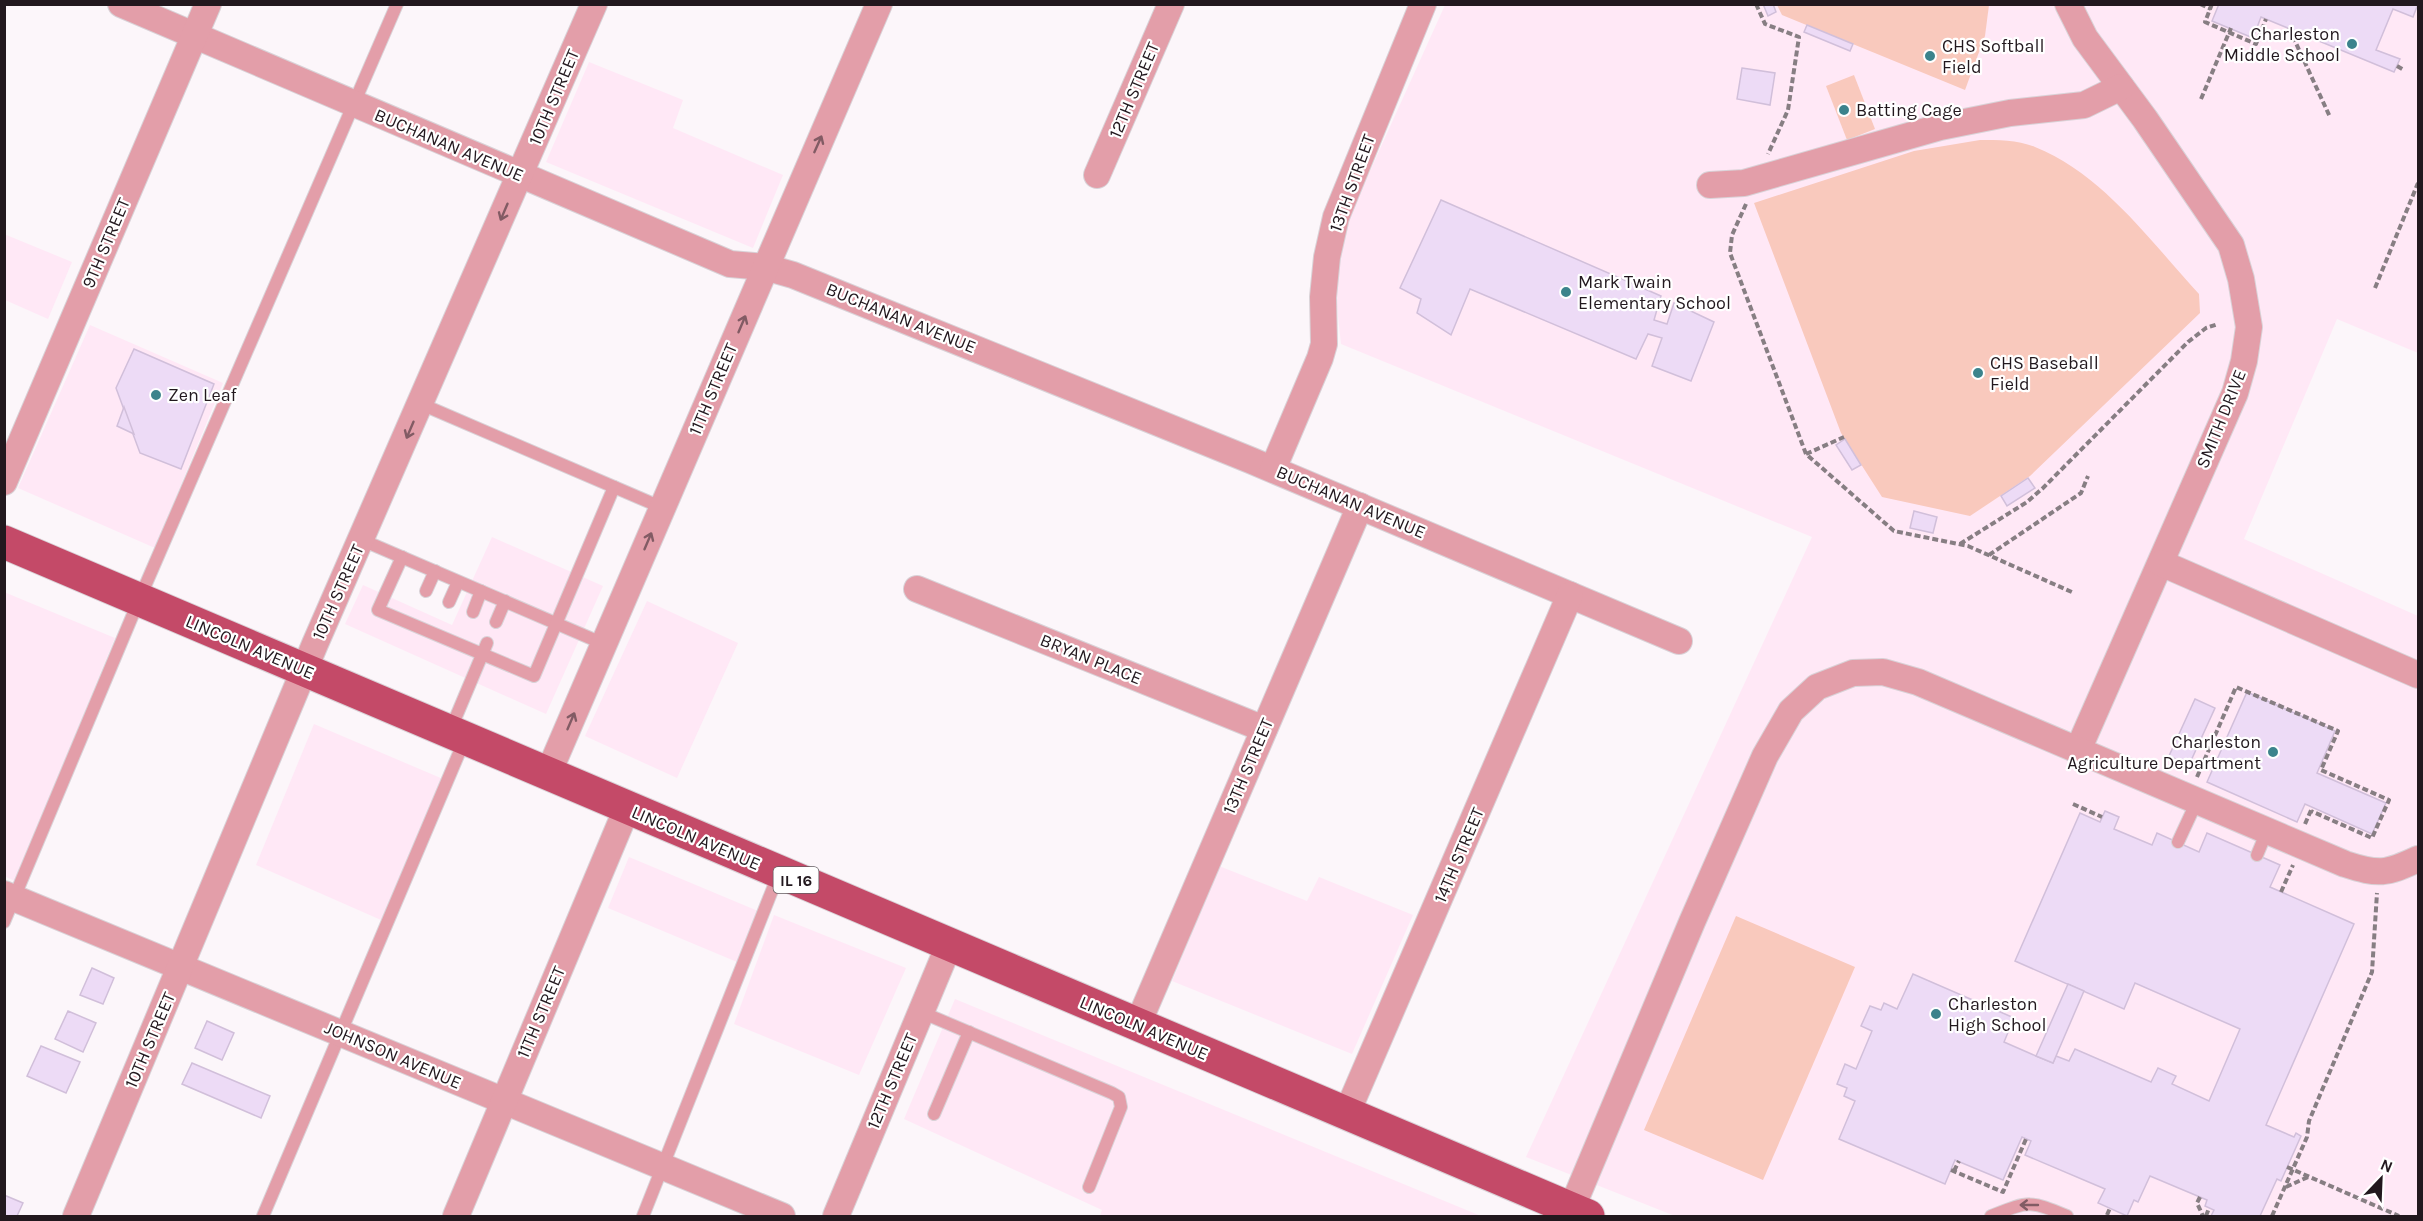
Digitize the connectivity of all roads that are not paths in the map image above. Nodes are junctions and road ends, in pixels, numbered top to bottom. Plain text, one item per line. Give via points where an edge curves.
1 (121, 4) edge
2 (208, 4) edge
3 (397, 4) edge
4 (594, 4) edge
5 (879, 4) edge
6 (1171, 4) edge
7 (1423, 4) edge
8 (2068, 4) edge
9 (194, 37) junction
10 (2121, 87) junction
11 (355, 105) junction
12 (1097, 175) dead end
13 (520, 176) junction
14 (1710, 185) dead end
15 (765, 267) junction
16 (421, 404) junction
17 (1273, 469) junction
18 (4, 482) edge
19 (614, 487) junction
20 (1360, 506) junction
21 (663, 508) junction
22 (362, 540) junction
23 (4, 542) edge
24 (402, 557) junction
25 (2161, 563) junction
26 (435, 571) junction
27 (458, 582) junction
28 (917, 589) dead end
29 (426, 591) dead end
30 (481, 591) junction
31 (1570, 595) junction
32 (139, 600) junction
33 (505, 601) junction
34 (449, 602) dead end
35 (473, 612) dead end
36 (496, 622) dead end
37 (556, 623) junction
38 (465, 631) dead end
39 (1679, 641) dead end
40 (459, 644) junction
41 (604, 644) junction
42 (485, 649) junction
43 (304, 670) junction
44 (2418, 675) edge
45 (1264, 729) junction
46 (457, 735) junction
47 (2078, 750) junction
48 (548, 774) junction
49 (2195, 793) junction
50 (627, 808) junction
51 (2267, 831) junction
52 (2178, 842) dead end
53 (2257, 855) dead end
54 (2418, 859) edge
55 (779, 873) junction
56 (10, 896) edge
57 (4, 922) edge
58 (949, 945) junction
59 (181, 967) junction
60 (921, 1012) junction
61 (1137, 1026) junction
62 (969, 1032) junction
63 (341, 1033) junction
64 (504, 1101) junction
65 (934, 1114) dead end
66 (1346, 1115) junction
67 (663, 1167) junction
68 (1089, 1187) dead end
69 (1580, 1213) edge
70 (76, 1216) edge
71 (264, 1216) edge
72 (456, 1216) edge
73 (643, 1216) edge
74 (782, 1216) edge
75 (836, 1216) edge
76 (1991, 1216) edge
77 (2067, 1216) edge

1 - 9 street, BUCHANAN AVENUE
2 - 9 street, 9TH STREET
3 - 11 lane
4 - 13 street, 10TH STREET
15 -> 5 street, 11TH STREET
6 - 12 street, 12TH STREET
7 - 17 street, 13TH STREET via 1336,217 1327,256 1322,351
8 - 10 street, SMITH DRIVE via 2085,38
9 - 11 street, BUCHANAN AVENUE
9 - 18 street, 9TH STREET
10 - 14 street via 2084,105 2010,113 1940,128 1757,180
10 - 25 street, SMITH DRIVE via 2231,245 2249,327 2235,393
11 - 13 street, BUCHANAN AVENUE
11 - 32 lane
13 - 15 street, BUCHANAN AVENUE via 730,264
13 -> 16 street, 10TH STREET
15 - 17 street, BUCHANAN AVENUE
21 -> 15 street, 11TH STREET
16 - 19 lane
16 -> 22 street, 10TH STREET
17 - 20 street, BUCHANAN AVENUE
19 - 21 lane
19 - 37 lane
20 - 31 street, BUCHANAN AVENUE
20 - 45 street, 13TH STREET
41 -> 21 street, 11TH STREET
22 - 24 lane
22 - 43 street, 10TH STREET
23 - 32 main road, LINCOLN AVENUE / IL 16
24 - 26 lane
24 - 40 lane via 378,610 438,629
25 - 44 street
25 - 47 street, SMITH DRIVE
26 - 27 lane
26 - 29 lane
27 - 30 lane
27 - 34 lane
28 - 45 street, BRYAN PLACE
30 - 33 lane
30 - 35 lane
31 - 39 street, BUCHANAN AVENUE
31 - 66 street, 14TH STREET
32 - 43 main road, LINCOLN AVENUE / IL 16
32 - 56 lane
33 - 36 lane
33 - 37 lane
37 - 41 lane
37 - 42 lane via 534,676
38 - 40 lane
40 - 42 lane
48 -> 41 street, 11TH STREET
42 - 46 lane
43 - 46 main road, LINCOLN AVENUE / IL 16
43 - 59 street, 10TH STREET
45 - 61 street, 13TH STREET
46 - 48 main road, LINCOLN AVENUE / IL 16
46 - 63 lane
47 - 49 street
47 - 69 street via 1918,682 1883,672 1853,673 1817,687 1791,711 1765,756 1692,922
48 - 50 main road, LINCOLN AVENUE / IL 16
49 - 51 street
49 - 52 lane
50 - 55 main road, LINCOLN AVENUE / IL 16
50 - 64 street, 11TH STREET
51 - 53 lane
51 - 54 street via 2365,870 2391,872
55 - 58 main road, LINCOLN AVENUE / IL 16
55 - 67 lane
56 - 57 lane
56 - 59 street, JOHNSON AVENUE
58 - 60 street, 12TH STREET
58 - 61 main road, LINCOLN AVENUE / IL 16
59 - 63 street, JOHNSON AVENUE
59 - 70 street, 10TH STREET
60 - 62 lane
60 - 75 street, 12TH STREET
61 - 66 main road, LINCOLN AVENUE / IL 16
62 - 65 lane
62 - 68 lane via 1119,1097 1121,1107
63 - 64 street, JOHNSON AVENUE
63 - 71 lane
64 - 67 street, JOHNSON AVENUE
64 - 72 street, 11TH STREET
66 - 69 main road, LINCOLN AVENUE / IL 16
67 - 73 lane
67 - 74 street, JOHNSON AVENUE
77 -> 76 lane via 2025,1203

